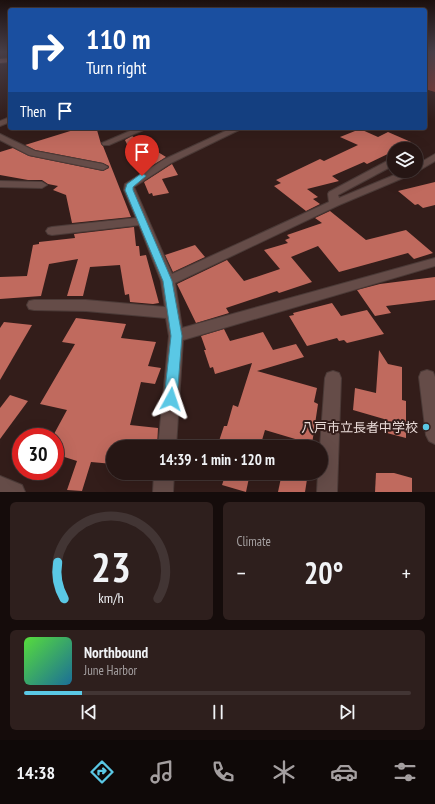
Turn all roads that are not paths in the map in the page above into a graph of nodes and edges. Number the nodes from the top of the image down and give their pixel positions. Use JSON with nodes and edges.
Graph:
{"nodes":[{"id":1,"x":139,"y":130,"type":"edge"},
{"id":2,"x":235,"y":130,"type":"edge"},
{"id":3,"x":0,"y":136,"type":"edge"},
{"id":4,"x":106,"y":143,"type":"dead end"},
{"id":5,"x":435,"y":156,"type":"edge"},
{"id":6,"x":423,"y":164,"type":"edge"},
{"id":7,"x":387,"y":165,"type":"edge"},
{"id":8,"x":103,"y":167,"type":"dead end"},
{"id":9,"x":395,"y":178,"type":"edge"},
{"id":10,"x":0,"y":184,"type":"edge"},
{"id":11,"x":42,"y":186,"type":"dead end"},
{"id":12,"x":335,"y":203,"type":"junction"},
{"id":13,"x":143,"y":221,"type":"junction"},
{"id":14,"x":52,"y":231,"type":"dead end"},
{"id":15,"x":435,"y":262,"type":"edge"},
{"id":16,"x":168,"y":281,"type":"junction"},
{"id":17,"x":34,"y":305,"type":"dead end"},
{"id":18,"x":173,"y":313,"type":"junction"},
{"id":19,"x":176,"y":336,"type":"junction"},
{"id":20,"x":428,"y":377,"type":"dead end"},
{"id":21,"x":333,"y":378,"type":"dead end"},
{"id":22,"x":435,"y":434,"type":"edge"},
{"id":23,"x":168,"y":440,"type":"edge"},
{"id":24,"x":164,"y":480,"type":"edge"},
{"id":25,"x":0,"y":486,"type":"edge"},
{"id":26,"x":14,"y":492,"type":"edge"},
{"id":27,"x":163,"y":492,"type":"edge"},
{"id":28,"x":327,"y":492,"type":"edge"}],
"edges":[{"from":1,"to":4,"type":"street"},
{"from":2,"to":13,"type":"street"},
{"from":3,"to":8,"type":"street"},
{"from":5,"to":6,"type":"street"},
{"from":7,"to":12,"type":"street"},
{"from":9,"to":12,"type":"street"},
{"from":10,"to":11,"type":"street"},
{"from":12,"to":16,"type":"street"},
{"from":13,"to":14,"type":"street"},
{"from":13,"to":16,"type":"street"},
{"from":15,"to":19,"type":"street"},
{"from":16,"to":18,"type":"street"},
{"from":17,"to":18,"type":"street"},
{"from":18,"to":19,"type":"street"},
{"from":19,"to":23,"type":"street"},
{"from":20,"to":22,"type":"street"},
{"from":21,"to":28,"type":"street"},
{"from":24,"to":27,"type":"street"},
{"from":25,"to":26,"type":"street"}]}
